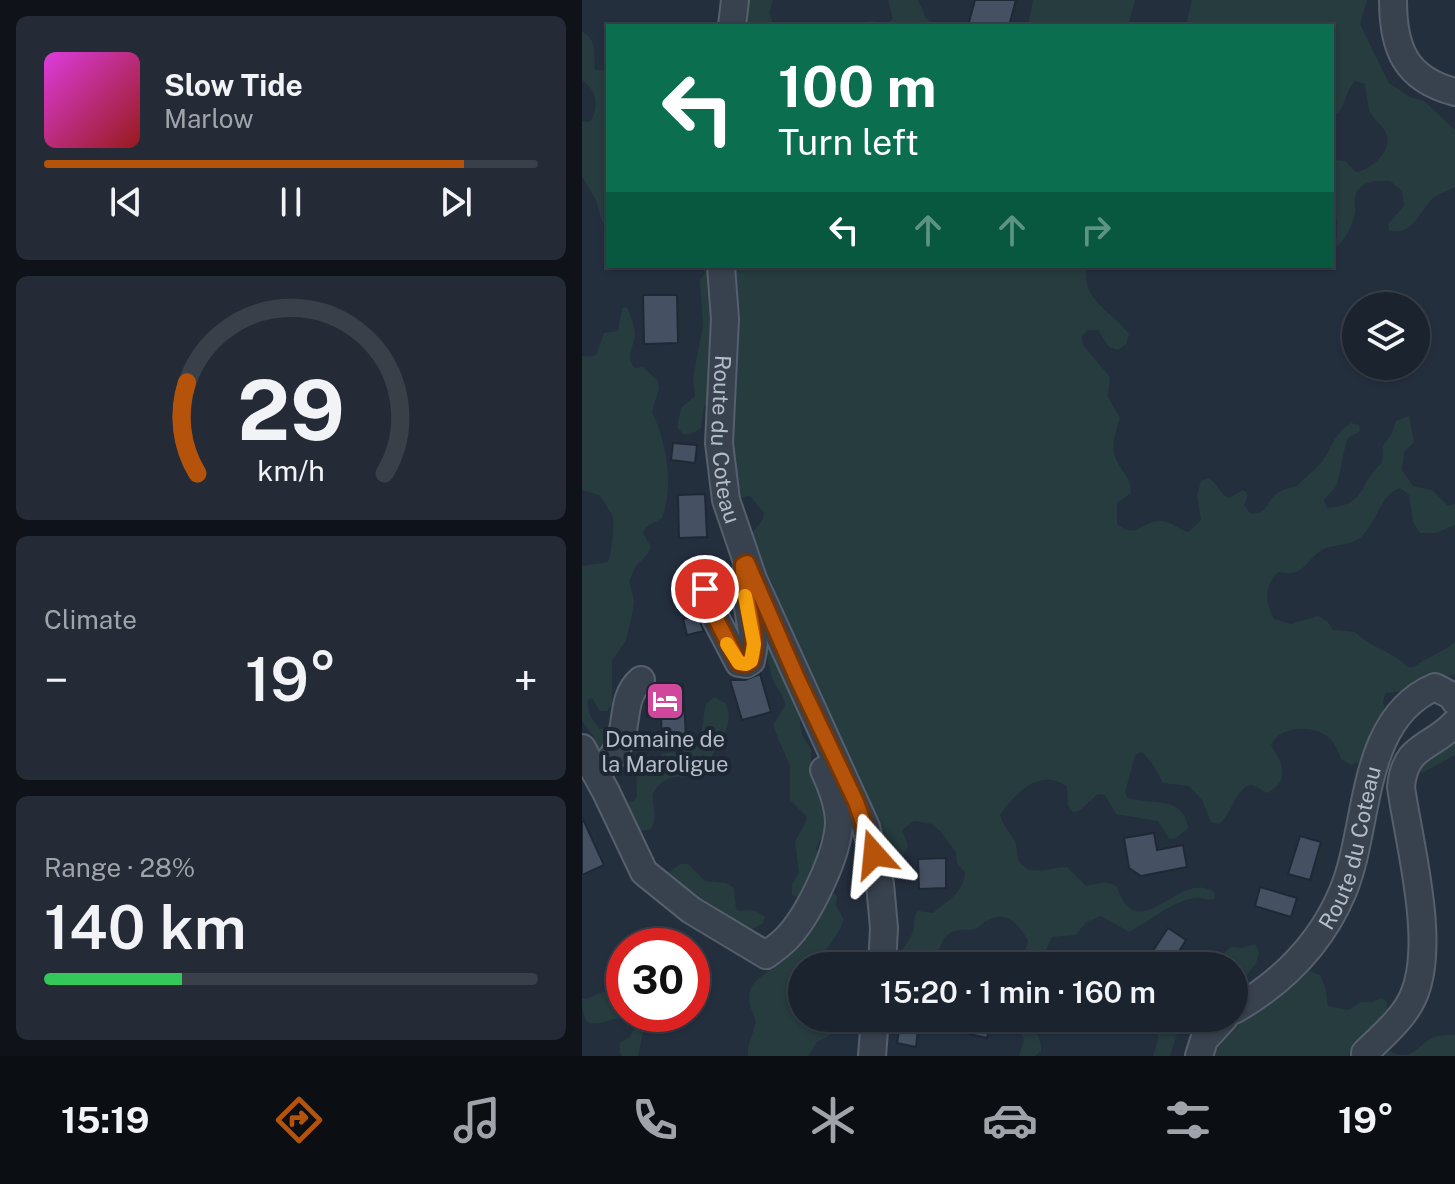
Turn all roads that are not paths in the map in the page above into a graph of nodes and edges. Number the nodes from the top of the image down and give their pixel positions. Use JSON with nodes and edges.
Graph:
{"nodes":[{"id":1,"x":735,"y":0,"type":"edge"},
{"id":2,"x":1393,"y":0,"type":"edge"},
{"id":3,"x":732,"y":24,"type":"edge"},
{"id":4,"x":1455,"y":92,"type":"edge"},
{"id":5,"x":721,"y":268,"type":"edge"},
{"id":6,"x":747,"y":563,"type":"junction"},
{"id":7,"x":705,"y":589,"type":"dead end"},
{"id":8,"x":641,"y":680,"type":"dead end"},
{"id":9,"x":1454,"y":697,"type":"edge"},
{"id":10,"x":1455,"y":723,"type":"edge"},
{"id":11,"x":824,"y":734,"type":"junction"},
{"id":12,"x":582,"y":748,"type":"edge"},
{"id":13,"x":595,"y":772,"type":"junction"},
{"id":14,"x":883,"y":952,"type":"edge"},
{"id":15,"x":1248,"y":1002,"type":"edge"},
{"id":16,"x":874,"y":1032,"type":"edge"},
{"id":17,"x":1211,"y":1032,"type":"edge"},
{"id":18,"x":1365,"y":1053,"type":"dead end"},
{"id":19,"x":872,"y":1056,"type":"edge"},
{"id":20,"x":1199,"y":1056,"type":"edge"}],
"edges":[{"from":1,"to":3,"type":"street"},
{"from":2,"to":4,"type":"street"},
{"from":5,"to":6,"type":"street","name":"Route du Coteau"},
{"from":6,"to":7,"type":"street"},
{"from":6,"to":11,"type":"street","name":"Route du Coteau"},
{"from":8,"to":13,"type":"street"},
{"from":9,"to":15,"type":"street","name":"Route du Coteau"},
{"from":10,"to":18,"type":"street","name":"Route du Coteau"},
{"from":11,"to":13,"type":"street"},
{"from":11,"to":14,"type":"street","name":"Route du Coteau"},
{"from":12,"to":13,"type":"street"},
{"from":16,"to":19,"type":"street"},
{"from":17,"to":20,"type":"street"}]}
